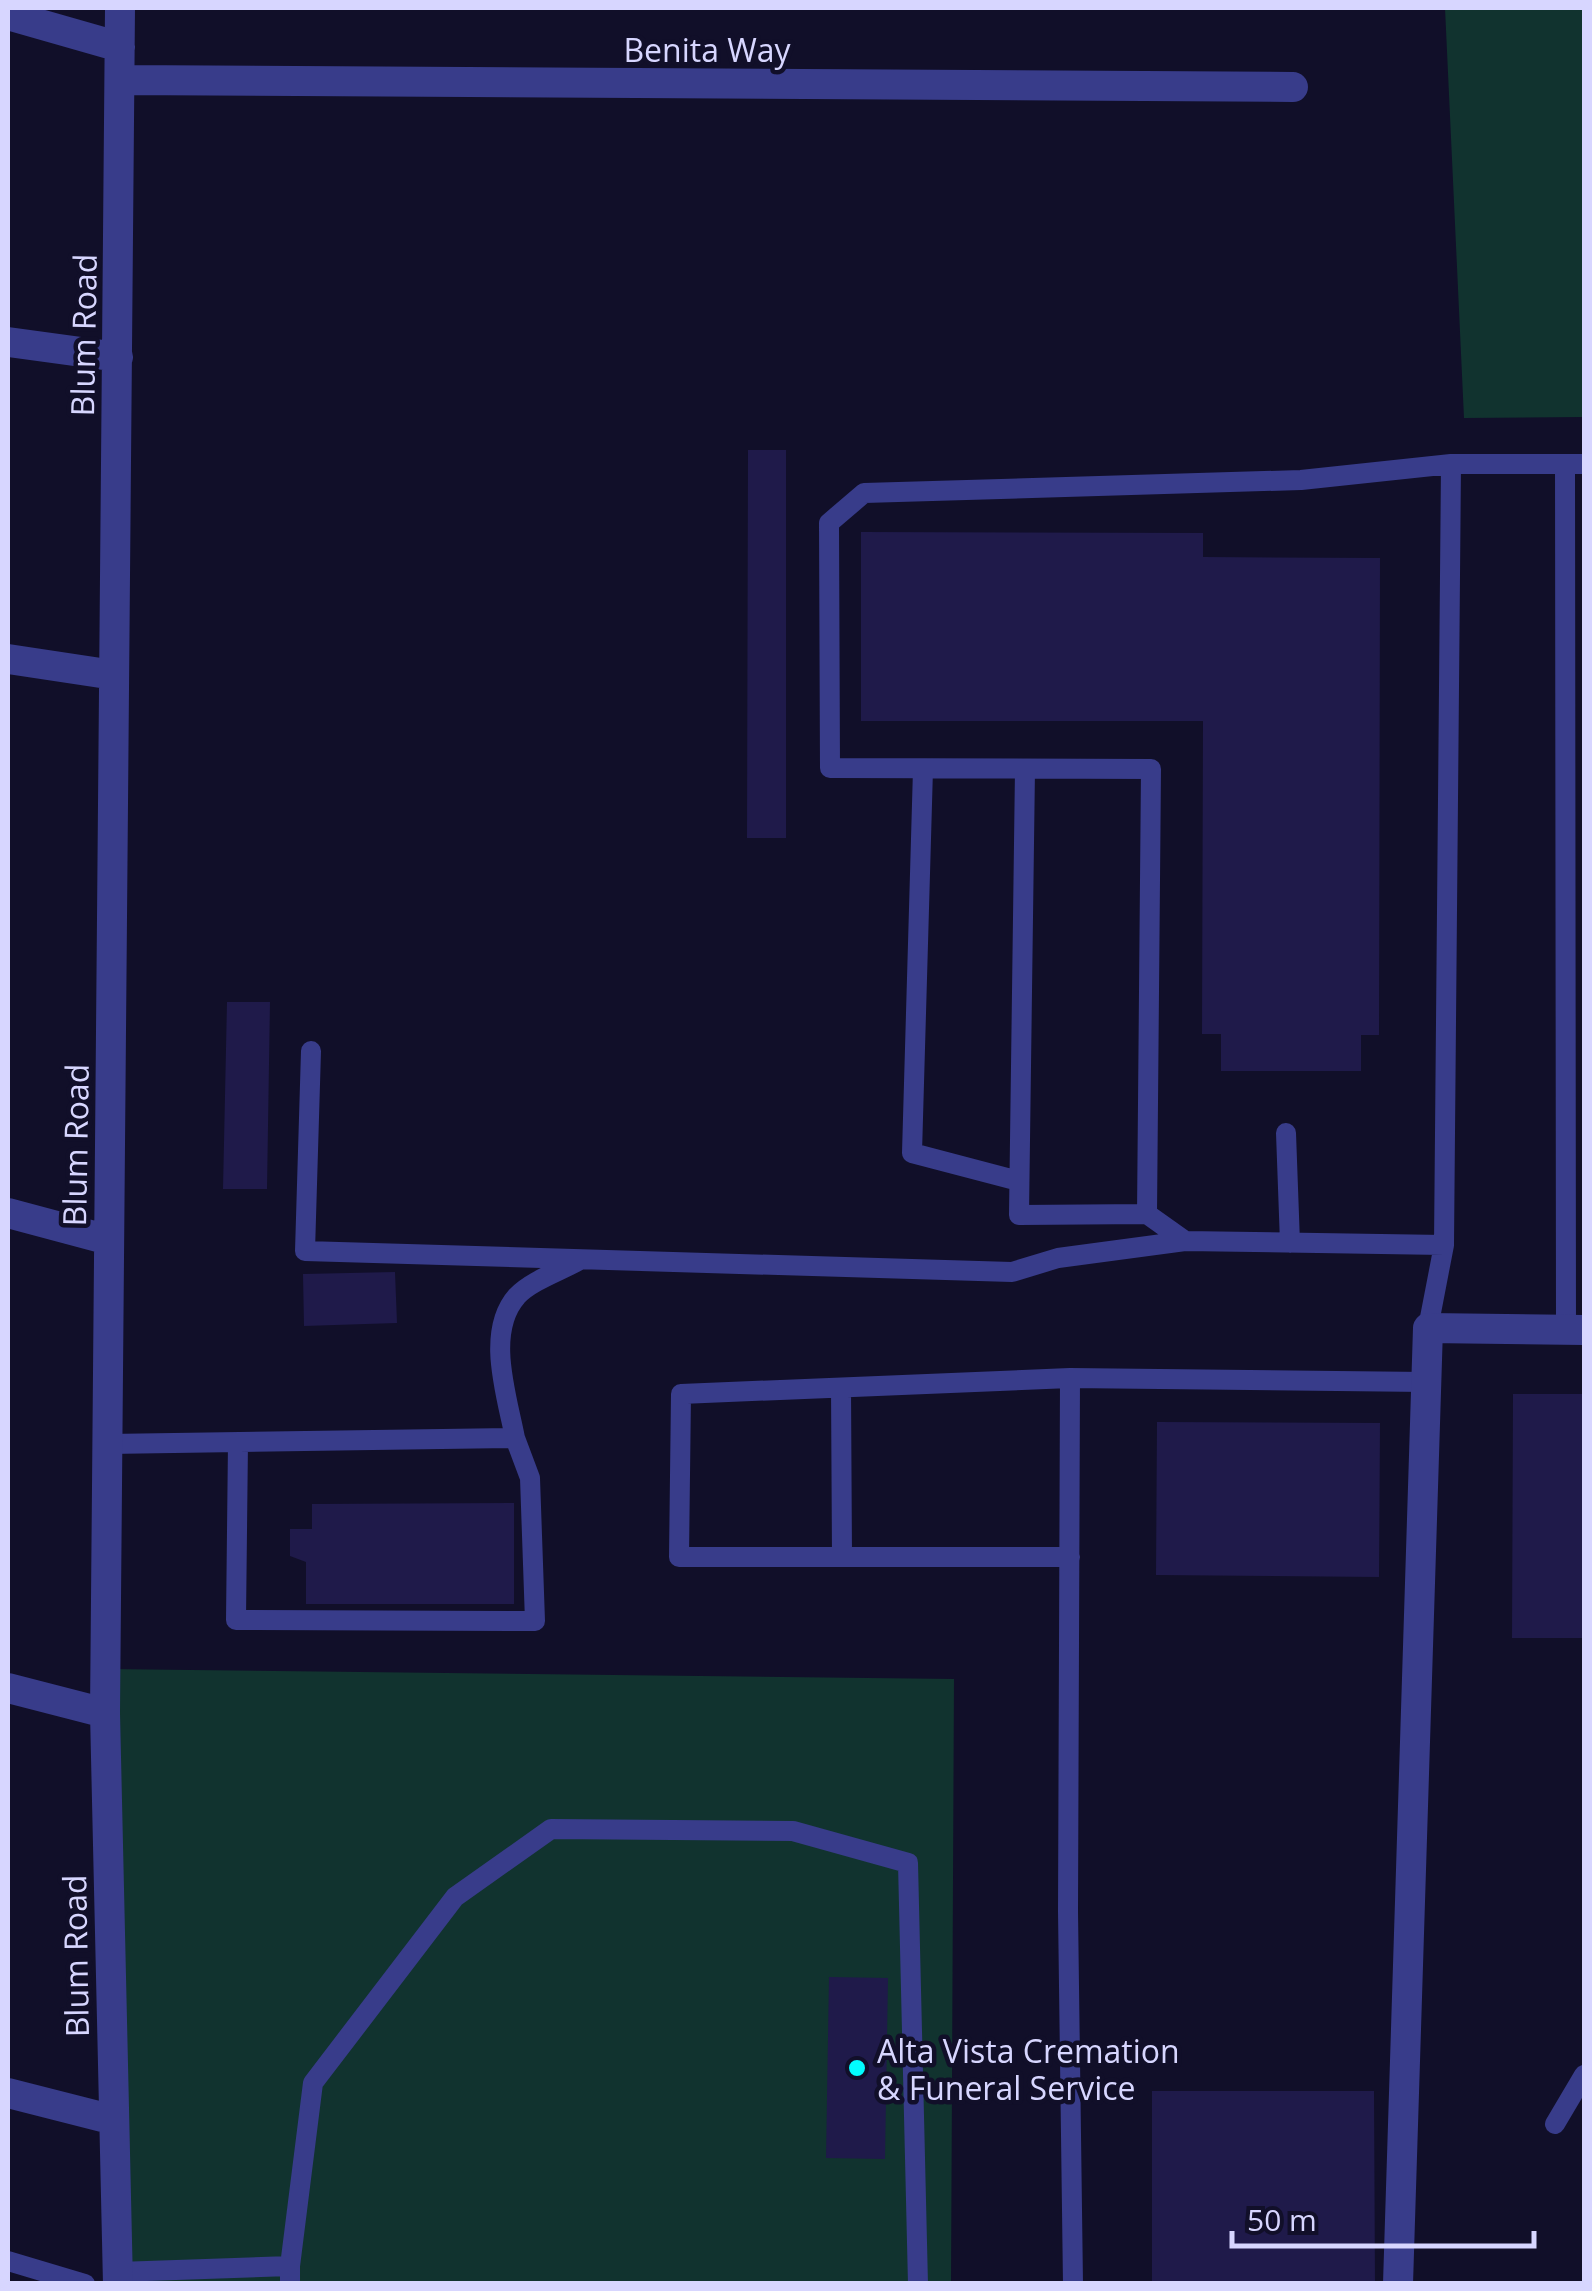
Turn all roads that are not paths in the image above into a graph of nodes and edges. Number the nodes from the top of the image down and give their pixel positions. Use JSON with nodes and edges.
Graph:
{"nodes":[{"id":1,"x":120,"y":8,"type":"edge"},
{"id":2,"x":8,"y":15,"type":"edge"},
{"id":3,"x":120,"y":48,"type":"junction"},
{"id":4,"x":121,"y":80,"type":"junction"},
{"id":5,"x":1293,"y":87,"type":"dead end"},
{"id":6,"x":8,"y":342,"type":"edge"},
{"id":7,"x":118,"y":357,"type":"junction"},
{"id":8,"x":1451,"y":464,"type":"junction"},
{"id":9,"x":1575,"y":464,"type":"edge"},
{"id":10,"x":8,"y":659,"type":"edge"},
{"id":11,"x":114,"y":675,"type":"junction"},
{"id":12,"x":922,"y":768,"type":"junction"},
{"id":13,"x":1025,"y":768,"type":"junction"},
{"id":14,"x":311,"y":1051,"type":"dead end"},
{"id":15,"x":1286,"y":1133,"type":"dead end"},
{"id":16,"x":1019,"y":1181,"type":"junction"},
{"id":17,"x":8,"y":1212,"type":"edge"},
{"id":18,"x":1148,"y":1214,"type":"junction"},
{"id":19,"x":109,"y":1240,"type":"junction"},
{"id":20,"x":1185,"y":1241,"type":"junction"},
{"id":21,"x":1290,"y":1243,"type":"junction"},
{"id":22,"x":1444,"y":1245,"type":"junction"},
{"id":23,"x":580,"y":1260,"type":"junction"},
{"id":24,"x":1428,"y":1328,"type":"junction"},
{"id":25,"x":1575,"y":1330,"type":"edge"},
{"id":26,"x":1070,"y":1378,"type":"junction"},
{"id":27,"x":1426,"y":1382,"type":"junction"},
{"id":28,"x":842,"y":1388,"type":"junction"},
{"id":29,"x":515,"y":1438,"type":"junction"},
{"id":30,"x":238,"y":1442,"type":"junction"},
{"id":31,"x":108,"y":1444,"type":"junction"},
{"id":32,"x":842,"y":1556,"type":"junction"},
{"id":33,"x":1070,"y":1557,"type":"junction"},
{"id":34,"x":8,"y":1688,"type":"edge"},
{"id":35,"x":105,"y":1714,"type":"junction"},
{"id":36,"x":1584,"y":2075,"type":"edge"},
{"id":37,"x":8,"y":2093,"type":"edge"},
{"id":38,"x":114,"y":2120,"type":"junction"},
{"id":39,"x":1555,"y":2124,"type":"dead end"},
{"id":40,"x":8,"y":2261,"type":"edge"},
{"id":41,"x":290,"y":2275,"type":"edge"},
{"id":42,"x":118,"y":2278,"type":"edge"},
{"id":43,"x":85,"y":2284,"type":"edge"},
{"id":44,"x":918,"y":2284,"type":"edge"},
{"id":45,"x":1073,"y":2284,"type":"edge"},
{"id":46,"x":1398,"y":2284,"type":"edge"}],
"edges":[{"from":1,"to":3,"type":"street","name":"Blum Road"},
{"from":2,"to":3,"type":"street"},
{"from":3,"to":4,"type":"street","name":"Blum Road"},
{"from":4,"to":5,"type":"street","name":"Benita Way"},
{"from":4,"to":7,"type":"street","name":"Blum Road"},
{"from":6,"to":7,"type":"street"},
{"from":7,"to":11,"type":"street","name":"Blum Road"},
{"from":8,"to":9,"type":"lane"},
{"from":8,"to":12,"type":"lane"},
{"from":8,"to":22,"type":"lane"},
{"from":9,"to":25,"type":"lane"},
{"from":10,"to":11,"type":"street"},
{"from":11,"to":19,"type":"street","name":"Blum Road"},
{"from":12,"to":13,"type":"lane"},
{"from":12,"to":16,"type":"lane"},
{"from":13,"to":16,"type":"lane"},
{"from":13,"to":18,"type":"lane"},
{"from":14,"to":23,"type":"lane"},
{"from":15,"to":21,"type":"lane"},
{"from":16,"to":18,"type":"lane"},
{"from":17,"to":19,"type":"street"},
{"from":18,"to":20,"type":"lane"},
{"from":19,"to":31,"type":"street","name":"Blum Road"},
{"from":20,"to":21,"type":"lane"},
{"from":20,"to":23,"type":"lane"},
{"from":21,"to":22,"type":"lane"},
{"from":22,"to":24,"type":"lane"},
{"from":23,"to":29,"type":"lane"},
{"from":24,"to":25,"type":"street"},
{"from":24,"to":27,"type":"street"},
{"from":26,"to":27,"type":"lane"},
{"from":26,"to":28,"type":"lane"},
{"from":26,"to":33,"type":"lane"},
{"from":27,"to":46,"type":"street"},
{"from":28,"to":32,"type":"lane"},
{"from":28,"to":32,"type":"lane"},
{"from":29,"to":30,"type":"lane"},
{"from":29,"to":30,"type":"lane"},
{"from":30,"to":31,"type":"lane"},
{"from":31,"to":35,"type":"street","name":"Blum Road"},
{"from":32,"to":33,"type":"lane"},
{"from":33,"to":45,"type":"lane"},
{"from":34,"to":35,"type":"street"},
{"from":35,"to":38,"type":"street","name":"Blum Road"},
{"from":36,"to":39,"type":"lane"},
{"from":37,"to":38,"type":"street"},
{"from":38,"to":42,"type":"street","name":"Blum Road"},
{"from":40,"to":43,"type":"lane"},
{"from":41,"to":42,"type":"lane"},
{"from":41,"to":44,"type":"lane"}]}
